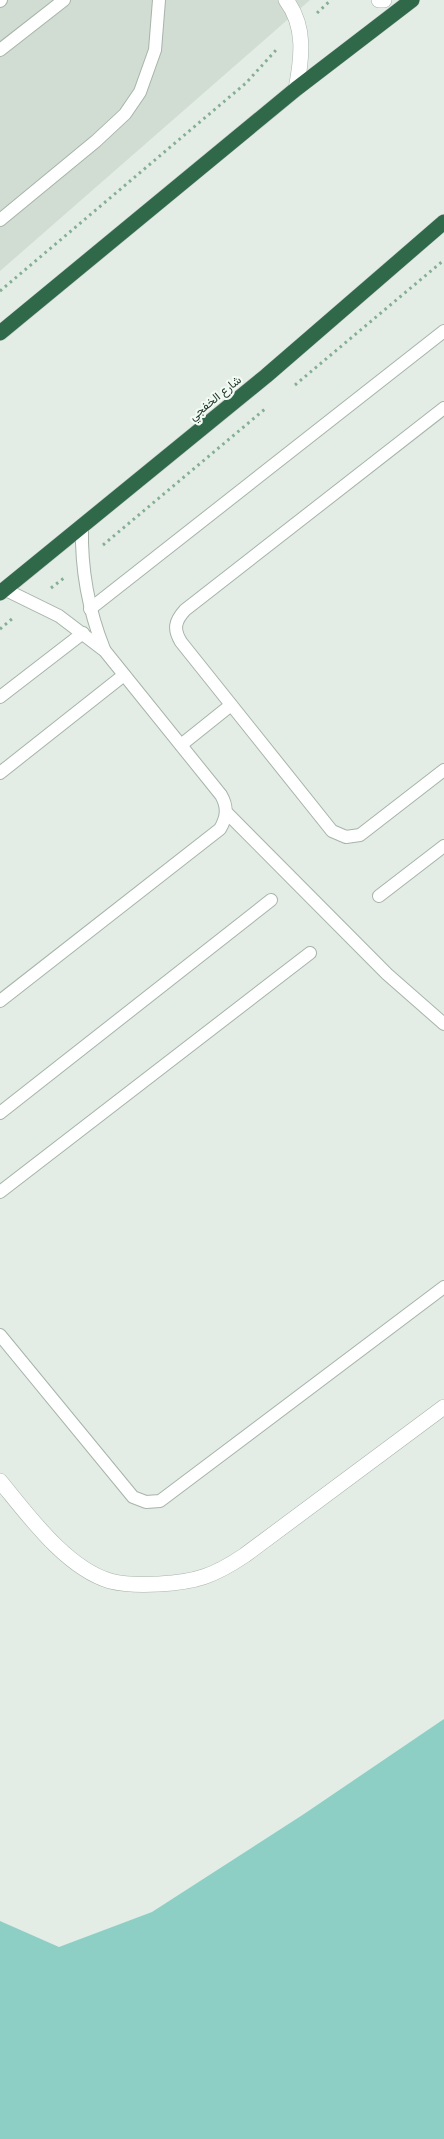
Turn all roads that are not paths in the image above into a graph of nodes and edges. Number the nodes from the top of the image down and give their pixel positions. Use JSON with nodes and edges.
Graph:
{"nodes":[{"id":1,"x":64,"y":0,"type":"edge"},
{"id":2,"x":160,"y":0,"type":"edge"},
{"id":3,"x":286,"y":0,"type":"edge"},
{"id":4,"x":379,"y":0,"type":"edge"},
{"id":5,"x":384,"y":0,"type":"edge"},
{"id":6,"x":412,"y":0,"type":"edge"},
{"id":7,"x":0,"y":50,"type":"edge"},
{"id":8,"x":296,"y":88,"type":"junction"},
{"id":9,"x":0,"y":220,"type":"edge"},
{"id":10,"x":444,"y":222,"type":"edge"},
{"id":11,"x":444,"y":332,"type":"edge"},
{"id":12,"x":0,"y":333,"type":"edge"},
{"id":13,"x":444,"y":408,"type":"edge"},
{"id":14,"x":82,"y":527,"type":"junction"},
{"id":15,"x":2,"y":591,"type":"edge"},
{"id":16,"x":90,"y":609,"type":"junction"},
{"id":17,"x":83,"y":633,"type":"junction"},
{"id":18,"x":105,"y":651,"type":"junction"},
{"id":19,"x":124,"y":675,"type":"junction"},
{"id":20,"x":0,"y":697,"type":"edge"},
{"id":21,"x":231,"y":705,"type":"junction"},
{"id":22,"x":181,"y":745,"type":"junction"},
{"id":23,"x":444,"y":770,"type":"edge"},
{"id":24,"x":0,"y":773,"type":"edge"},
{"id":25,"x":226,"y":812,"type":"junction"},
{"id":26,"x":444,"y":846,"type":"edge"},
{"id":27,"x":379,"y":896,"type":"dead end"},
{"id":28,"x":271,"y":900,"type":"dead end"},
{"id":29,"x":310,"y":952,"type":"dead end"},
{"id":30,"x":0,"y":1001,"type":"edge"},
{"id":31,"x":444,"y":1024,"type":"edge"},
{"id":32,"x":0,"y":1113,"type":"edge"},
{"id":33,"x":0,"y":1192,"type":"edge"},
{"id":34,"x":444,"y":1287,"type":"edge"},
{"id":35,"x":0,"y":1335,"type":"edge"},
{"id":36,"x":444,"y":1407,"type":"edge"},
{"id":37,"x":0,"y":1481,"type":"edge"}],
"edges":[{"from":1,"to":7,"type":"lane"},
{"from":2,"to":9,"type":"lane"},
{"from":3,"to":8,"type":"street"},
{"from":4,"to":5,"type":"street"},
{"from":6,"to":8,"type":"highway"},
{"from":8,"to":12,"type":"highway"},
{"from":10,"to":14,"type":"highway","name":"شارع الخفجي"},
{"from":11,"to":16,"type":"lane"},
{"from":13,"to":21,"type":"lane"},
{"from":14,"to":15,"type":"highway","name":"شارع الخفجي"},
{"from":14,"to":16,"type":"lane"},
{"from":15,"to":17,"type":"lane"},
{"from":16,"to":18,"type":"lane"},
{"from":17,"to":18,"type":"lane"},
{"from":17,"to":20,"type":"lane"},
{"from":18,"to":19,"type":"lane"},
{"from":19,"to":22,"type":"lane"},
{"from":19,"to":24,"type":"lane"},
{"from":21,"to":22,"type":"lane"},
{"from":21,"to":23,"type":"lane"},
{"from":22,"to":25,"type":"lane"},
{"from":25,"to":30,"type":"lane"},
{"from":25,"to":31,"type":"lane"},
{"from":26,"to":27,"type":"lane"},
{"from":28,"to":32,"type":"lane"},
{"from":29,"to":33,"type":"lane"},
{"from":34,"to":35,"type":"lane"},
{"from":36,"to":37,"type":"street"}]}
